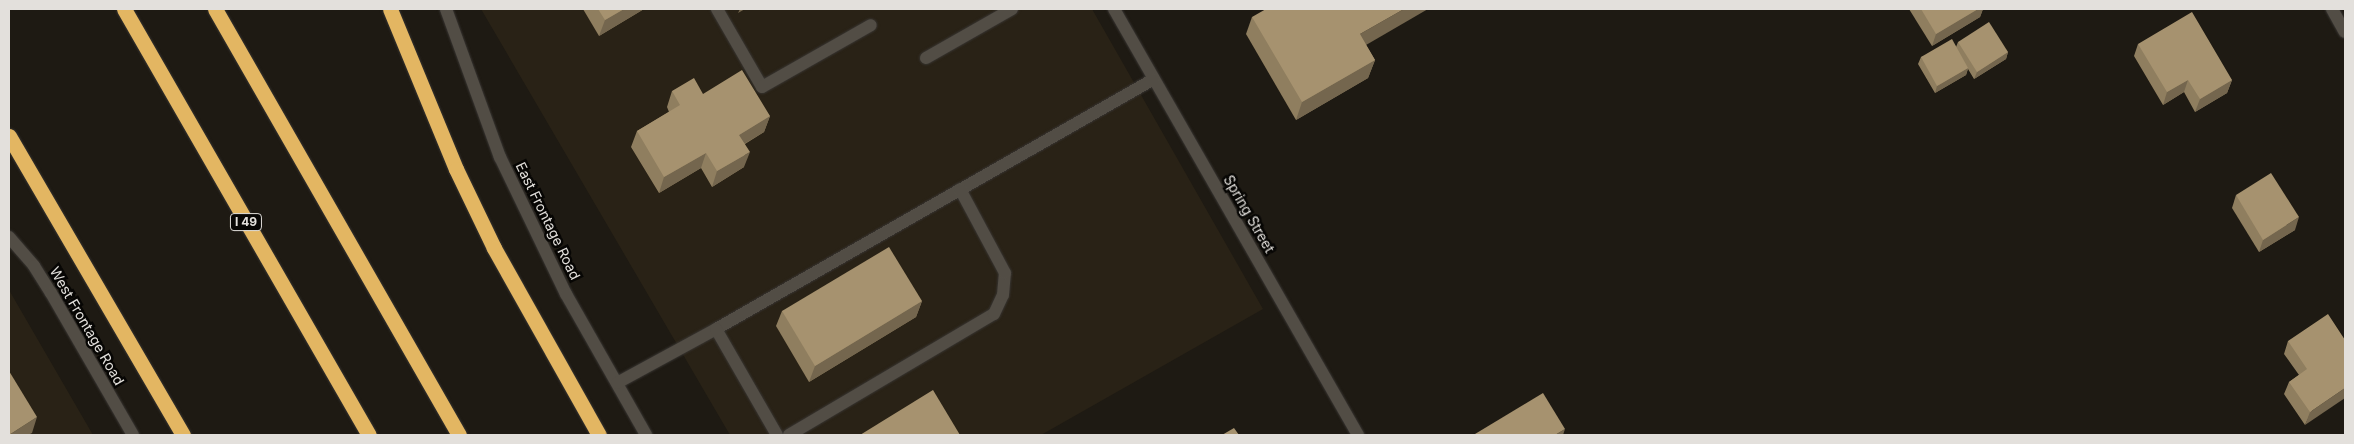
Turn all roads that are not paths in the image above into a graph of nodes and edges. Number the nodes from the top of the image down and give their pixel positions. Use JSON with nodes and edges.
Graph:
{"nodes":[{"id":1,"x":124,"y":9,"type":"edge"},
{"id":2,"x":215,"y":9,"type":"edge"},
{"id":3,"x":390,"y":9,"type":"edge"},
{"id":4,"x":446,"y":9,"type":"edge"},
{"id":5,"x":717,"y":9,"type":"edge"},
{"id":6,"x":1012,"y":9,"type":"edge"},
{"id":7,"x":1114,"y":9,"type":"edge"},
{"id":8,"x":2332,"y":9,"type":"edge"},
{"id":9,"x":871,"y":25,"type":"dead end"},
{"id":10,"x":2345,"y":32,"type":"edge"},
{"id":11,"x":926,"y":58,"type":"dead end"},
{"id":12,"x":1154,"y":79,"type":"junction"},
{"id":13,"x":9,"y":136,"type":"edge"},
{"id":14,"x":960,"y":189,"type":"junction"},
{"id":15,"x":9,"y":237,"type":"edge"},
{"id":16,"x":716,"y":328,"type":"junction"},
{"id":17,"x":617,"y":383,"type":"junction"},
{"id":18,"x":133,"y":435,"type":"edge"},
{"id":19,"x":183,"y":435,"type":"edge"},
{"id":20,"x":369,"y":435,"type":"edge"},
{"id":21,"x":459,"y":435,"type":"edge"},
{"id":22,"x":599,"y":435,"type":"edge"},
{"id":23,"x":646,"y":435,"type":"edge"},
{"id":24,"x":777,"y":435,"type":"edge"},
{"id":25,"x":789,"y":435,"type":"edge"},
{"id":26,"x":1358,"y":435,"type":"edge"}],
"edges":[{"from":1,"to":20,"type":"highway","number":"I 49"},
{"from":2,"to":21,"type":"highway"},
{"from":3,"to":22,"type":"highway"},
{"from":4,"to":17,"type":"street","name":"East Frontage Road"},
{"from":5,"to":9,"type":"street"},
{"from":6,"to":11,"type":"street"},
{"from":7,"to":12,"type":"street","name":"Spring Street"},
{"from":8,"to":10,"type":"street"},
{"from":12,"to":14,"type":"street"},
{"from":12,"to":26,"type":"street","name":"Spring Street"},
{"from":13,"to":19,"type":"highway"},
{"from":14,"to":16,"type":"street"},
{"from":14,"to":25,"type":"street"},
{"from":15,"to":18,"type":"street","name":"West Frontage Road"},
{"from":16,"to":17,"type":"street"},
{"from":16,"to":24,"type":"street"},
{"from":17,"to":23,"type":"street","name":"East Frontage Road"}]}
